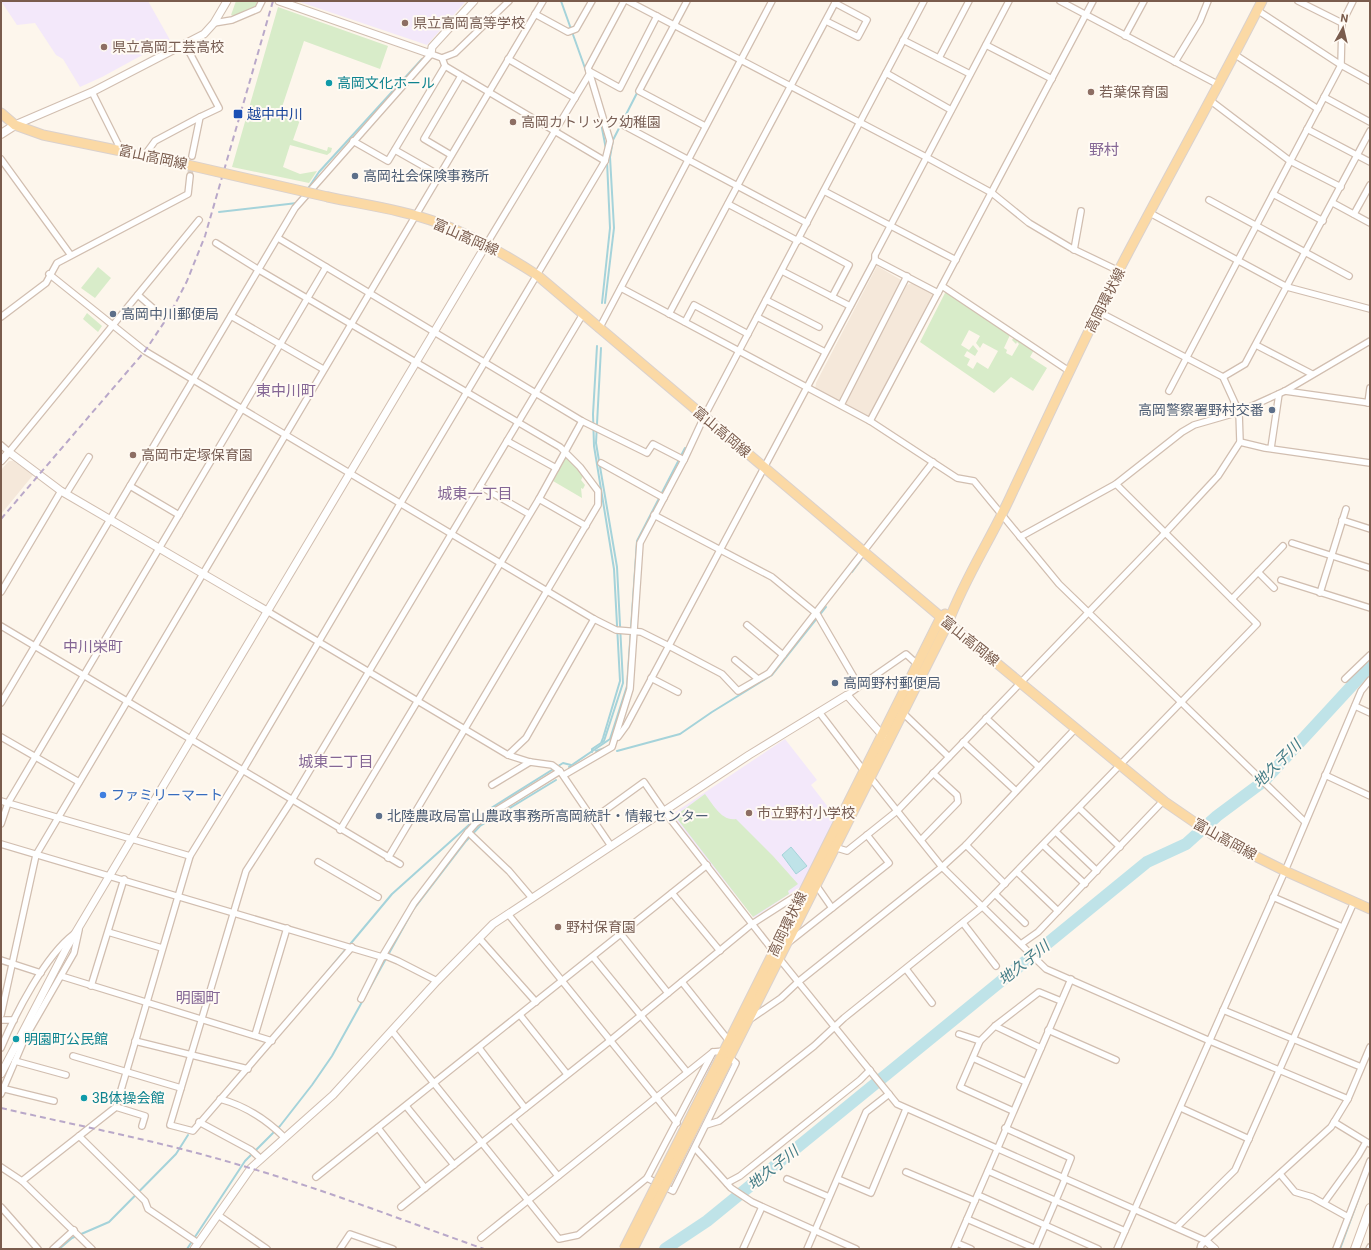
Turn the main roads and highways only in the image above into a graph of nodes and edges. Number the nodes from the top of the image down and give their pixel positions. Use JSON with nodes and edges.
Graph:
{"nodes":[{"id":1,"x":1262,"y":1,"type":"edge"},
{"id":2,"x":1,"y":113,"type":"edge"},
{"id":3,"x":15,"y":125,"type":"junction"},
{"id":4,"x":1,"y":134,"type":"edge"},
{"id":5,"x":945,"y":620,"type":"junction"},
{"id":6,"x":886,"y":738,"type":"junction"},
{"id":7,"x":867,"y":774,"type":"junction"},
{"id":8,"x":1370,"y":909,"type":"edge"},
{"id":9,"x":776,"y":955,"type":"junction"},
{"id":10,"x":723,"y":1056,"type":"junction"},
{"id":11,"x":1370,"y":1208,"type":"edge"},
{"id":12,"x":624,"y":1249,"type":"edge"},
{"id":13,"x":633,"y":1249,"type":"edge"},
{"id":14,"x":1355,"y":1249,"type":"edge"}],
"edges":[{"from":1,"to":5,"type":"main road","name":"高岡環状線"},
{"from":2,"to":3,"type":"main road","name":"富山高岡線"},
{"from":3,"to":4,"type":"main road"},
{"from":3,"to":5,"type":"main road","name":"富山高岡線","bridge":true},
{"from":5,"to":6,"type":"main road","name":"高岡環状線"},
{"from":5,"to":6,"type":"main road","name":"高岡環状線"},
{"from":5,"to":8,"type":"main road","name":"富山高岡線"},
{"from":6,"to":7,"type":"main road","name":"高岡環状線"},
{"from":7,"to":9,"type":"main road","name":"高岡環状線"},
{"from":7,"to":9,"type":"main road","name":"高岡環状線"},
{"from":9,"to":10,"type":"main road","name":"高岡環状線"},
{"from":9,"to":10,"type":"main road","name":"高岡環状線"},
{"from":10,"to":12,"type":"main road","name":"高岡環状線","bridge":true},
{"from":10,"to":13,"type":"main road","name":"高岡環状線","bridge":true},
{"from":11,"to":14,"type":"main road"}]}
